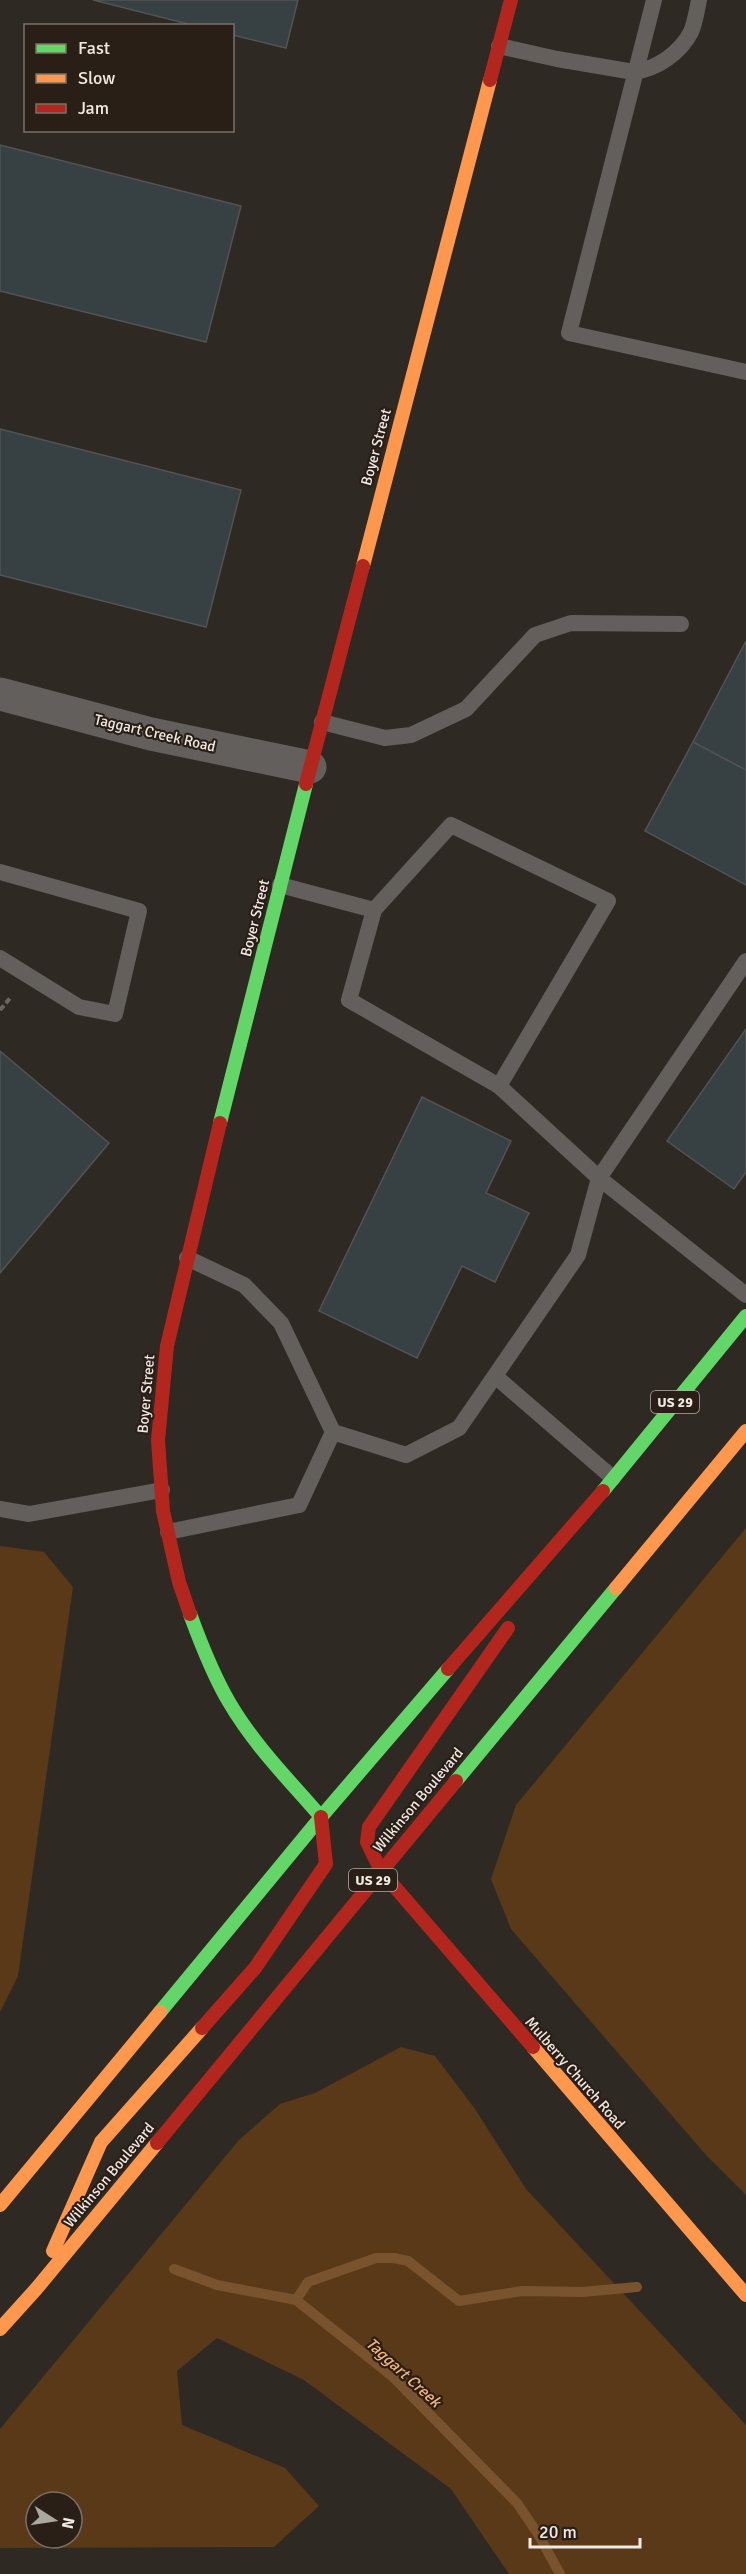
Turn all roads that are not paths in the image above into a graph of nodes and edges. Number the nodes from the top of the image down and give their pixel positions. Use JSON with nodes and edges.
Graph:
{"nodes":[{"id":1,"x":511,"y":0,"type":"edge"},
{"id":2,"x":654,"y":0,"type":"edge"},
{"id":3,"x":699,"y":0,"type":"edge"},
{"id":4,"x":499,"y":46,"type":"junction"},
{"id":5,"x":634,"y":72,"type":"junction"},
{"id":6,"x":746,"y":372,"type":"edge"},
{"id":7,"x":681,"y":624,"type":"dead end"},
{"id":8,"x":0,"y":694,"type":"edge"},
{"id":9,"x":322,"y":722,"type":"junction"},
{"id":10,"x":310,"y":768,"type":"junction"},
{"id":11,"x":0,"y":872,"type":"edge"},
{"id":12,"x":280,"y":885,"type":"junction"},
{"id":13,"x":374,"y":910,"type":"junction"},
{"id":14,"x":0,"y":958,"type":"edge"},
{"id":15,"x":746,"y":961,"type":"edge"},
{"id":16,"x":499,"y":1086,"type":"junction"},
{"id":17,"x":599,"y":1178,"type":"junction"},
{"id":18,"x":187,"y":1258,"type":"junction"},
{"id":19,"x":746,"y":1295,"type":"edge"},
{"id":20,"x":746,"y":1316,"type":"edge"},
{"id":21,"x":495,"y":1376,"type":"junction"},
{"id":22,"x":746,"y":1431,"type":"edge"},
{"id":23,"x":333,"y":1432,"type":"junction"},
{"id":24,"x":609,"y":1483,"type":"junction"},
{"id":25,"x":162,"y":1490,"type":"junction"},
{"id":26,"x":0,"y":1509,"type":"edge"},
{"id":27,"x":168,"y":1532,"type":"junction"},
{"id":28,"x":532,"y":1594,"type":"dead end"},
{"id":29,"x":519,"y":1613,"type":"dead end"},
{"id":30,"x":321,"y":1817,"type":"junction"},
{"id":31,"x":381,"y":1871,"type":"junction"},
{"id":32,"x":0,"y":2205,"type":"edge"},
{"id":33,"x":37,"y":2288,"type":"junction"},
{"id":34,"x":746,"y":2295,"type":"edge"},
{"id":35,"x":0,"y":2329,"type":"edge"}],
"edges":[{"from":1,"to":4,"type":"main road","name":"Boyer Street"},
{"from":2,"to":5,"type":"lane"},
{"from":3,"to":5,"type":"lane"},
{"from":4,"to":5,"type":"lane"},
{"from":4,"to":9,"type":"main road","name":"Boyer Street"},
{"from":5,"to":6,"type":"lane"},
{"from":7,"to":9,"type":"lane"},
{"from":8,"to":10,"type":"street","name":"Taggart Creek Road"},
{"from":9,"to":10,"type":"main road","name":"Boyer Street"},
{"from":10,"to":12,"type":"main road","name":"Boyer Street"},
{"from":11,"to":14,"type":"lane"},
{"from":12,"to":13,"type":"lane"},
{"from":12,"to":18,"type":"main road","name":"Boyer Street"},
{"from":13,"to":16,"type":"lane"},
{"from":13,"to":16,"type":"lane"},
{"from":15,"to":17,"type":"lane"},
{"from":16,"to":17,"type":"lane"},
{"from":17,"to":19,"type":"lane"},
{"from":17,"to":21,"type":"lane"},
{"from":18,"to":23,"type":"lane"},
{"from":18,"to":25,"type":"main road","name":"Boyer Street"},
{"from":20,"to":24,"type":"main road","number":"US 29"},
{"from":21,"to":23,"type":"lane"},
{"from":21,"to":24,"type":"lane"},
{"from":22,"to":31,"type":"main road","name":"Wilkinson Boulevard","number":"US 29"},
{"from":23,"to":27,"type":"lane"},
{"from":24,"to":28,"type":"main road"},
{"from":24,"to":30,"type":"main road","number":"US 29"},
{"from":25,"to":26,"type":"lane"},
{"from":25,"to":27,"type":"main road","name":"Boyer Street"},
{"from":27,"to":30,"type":"main road","name":"Boyer Street"},
{"from":29,"to":31,"type":"main road","name":"Mulberry Church Road"},
{"from":30,"to":32,"type":"main road","number":"US 29"},
{"from":30,"to":33,"type":"main road"},
{"from":31,"to":33,"type":"main road","name":"Wilkinson Boulevard","number":"US 29"},
{"from":31,"to":34,"type":"main road","name":"Mulberry Church Road"},
{"from":33,"to":35,"type":"main road","name":"Wilkinson Boulevard","number":"US 29"}]}
